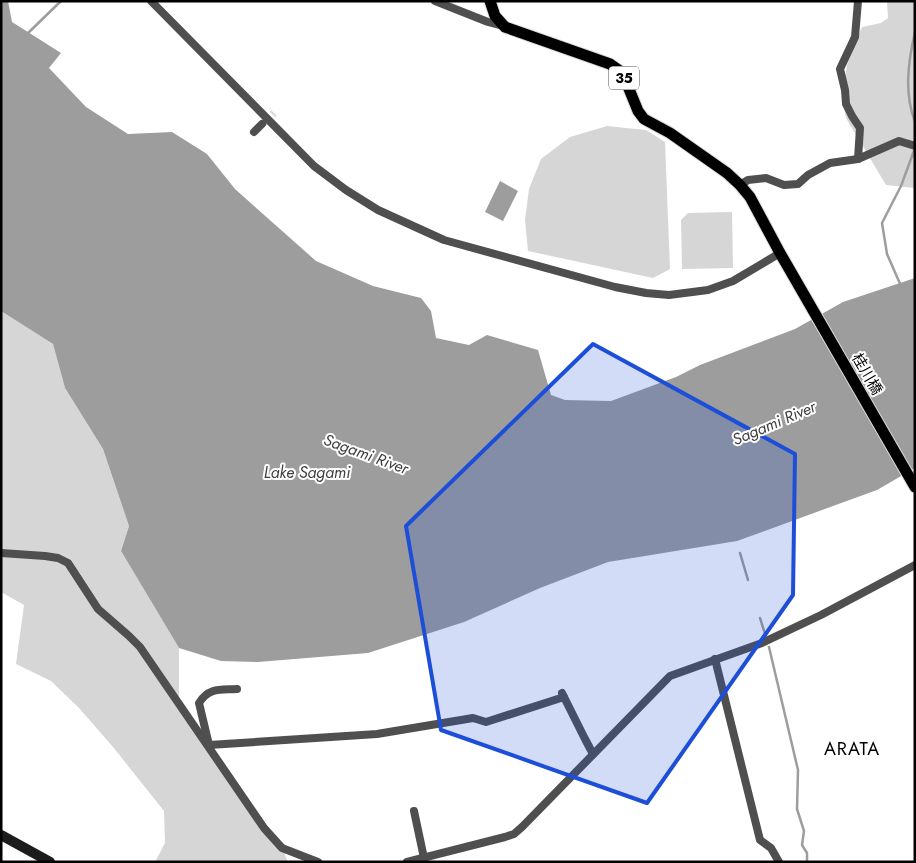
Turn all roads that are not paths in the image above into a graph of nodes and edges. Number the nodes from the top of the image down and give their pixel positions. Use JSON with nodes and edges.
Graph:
{"nodes":[{"id":1,"x":151,"y":1,"type":"edge"},
{"id":2,"x":436,"y":1,"type":"edge"},
{"id":3,"x":490,"y":1,"type":"edge"},
{"id":4,"x":858,"y":1,"type":"edge"},
{"id":5,"x":505,"y":27,"type":"junction"},
{"id":6,"x":262,"y":124,"type":"tunnel mouth"},
{"id":7,"x":254,"y":132,"type":"dead end"},
{"id":8,"x":915,"y":146,"type":"edge"},
{"id":9,"x":858,"y":160,"type":"junction"},
{"id":10,"x":740,"y":184,"type":"junction"},
{"id":11,"x":780,"y":253,"type":"junction"},
{"id":12,"x":915,"y":488,"type":"edge"},
{"id":13,"x":1,"y":553,"type":"edge"},
{"id":14,"x":915,"y":565,"type":"edge"},
{"id":15,"x":715,"y":659,"type":"junction"},
{"id":16,"x":237,"y":689,"type":"dead end"},
{"id":17,"x":208,"y":746,"type":"junction"},
{"id":18,"x":593,"y":754,"type":"junction"},
{"id":19,"x":414,"y":811,"type":"dead end"},
{"id":20,"x":1,"y":835,"type":"edge"},
{"id":21,"x":37,"y":858,"type":"edge"},
{"id":22,"x":424,"y":858,"type":"junction"},
{"id":23,"x":50,"y":862,"type":"edge"},
{"id":24,"x":318,"y":862,"type":"edge"},
{"id":25,"x":407,"y":862,"type":"edge"},
{"id":26,"x":778,"y":862,"type":"edge"}],
"edges":[{"from":1,"to":11,"type":"street"},
{"from":2,"to":5,"type":"street"},
{"from":3,"to":5,"type":"main road"},
{"from":4,"to":9,"type":"street"},
{"from":5,"to":10,"type":"main road","number":"35"},
{"from":6,"to":7,"type":"street"},
{"from":8,"to":9,"type":"street"},
{"from":9,"to":10,"type":"street"},
{"from":10,"to":11,"type":"main road","number":"35"},
{"from":11,"to":12,"type":"main road","name":"桂川橋","number":"35"},
{"from":13,"to":17,"type":"street"},
{"from":14,"to":15,"type":"street"},
{"from":15,"to":18,"type":"street"},
{"from":15,"to":26,"type":"street"},
{"from":16,"to":17,"type":"street"},
{"from":17,"to":18,"type":"street"},
{"from":17,"to":24,"type":"street"},
{"from":18,"to":22,"type":"street"},
{"from":19,"to":22,"type":"street"},
{"from":20,"to":21,"type":"main road"},
{"from":21,"to":23,"type":"main road"},
{"from":22,"to":25,"type":"street"}]}
